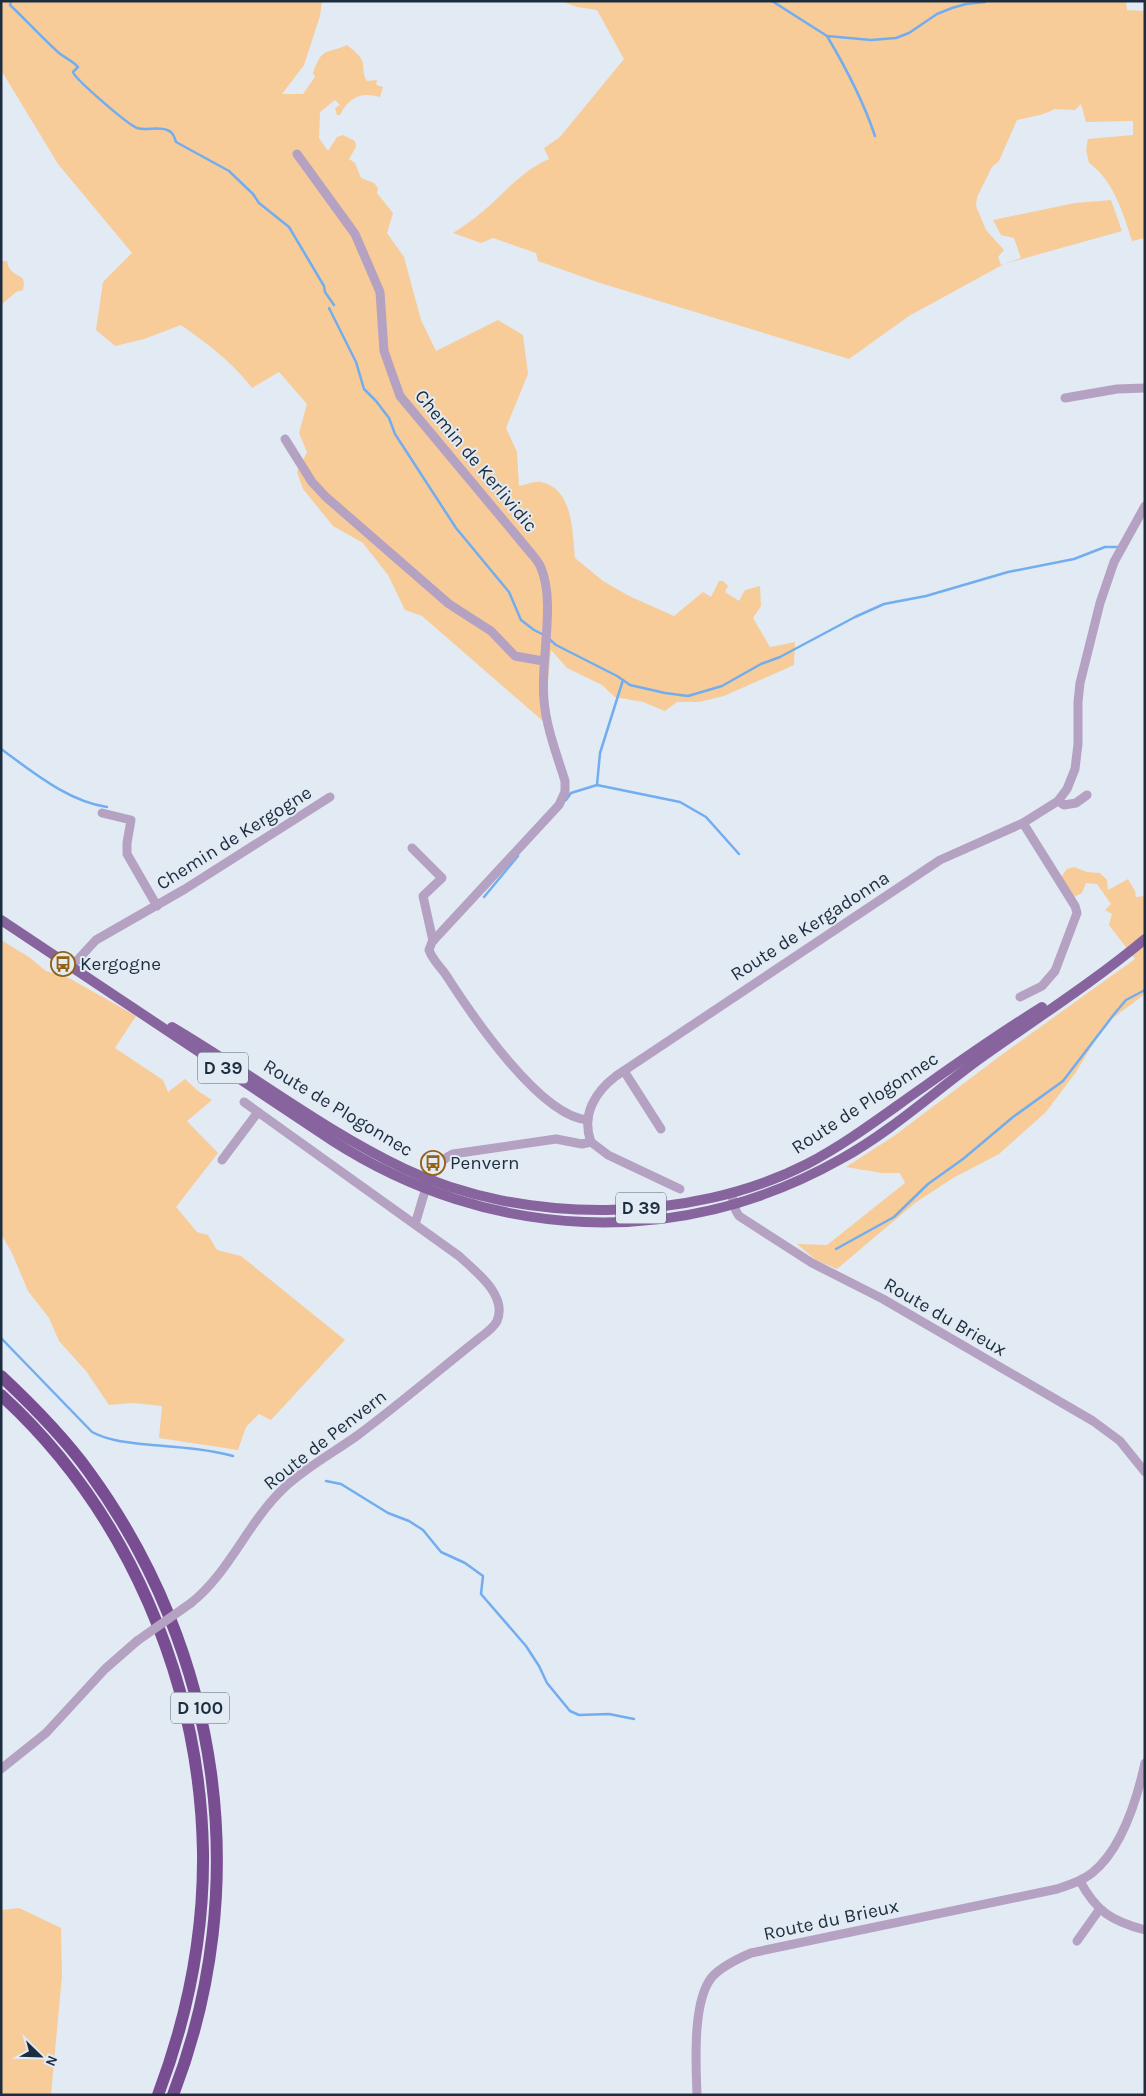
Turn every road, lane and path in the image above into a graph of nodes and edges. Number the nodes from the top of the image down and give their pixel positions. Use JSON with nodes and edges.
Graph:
{"nodes":[{"id":1,"x":297,"y":154,"type":"dead end"},
{"id":2,"x":1145,"y":388,"type":"edge"},
{"id":3,"x":1065,"y":398,"type":"dead end"},
{"id":4,"x":285,"y":439,"type":"dead end"},
{"id":5,"x":1145,"y":506,"type":"edge"},
{"id":6,"x":543,"y":661,"type":"junction"},
{"id":7,"x":1087,"y":795,"type":"dead end"},
{"id":8,"x":330,"y":797,"type":"dead end"},
{"id":9,"x":1058,"y":801,"type":"junction"},
{"id":10,"x":102,"y":813,"type":"dead end"},
{"id":11,"x":1023,"y":823,"type":"junction"},
{"id":12,"x":412,"y":848,"type":"dead end"},
{"id":13,"x":156,"y":906,"type":"junction"},
{"id":14,"x":1,"y":920,"type":"edge"},
{"id":15,"x":1145,"y":938,"type":"edge"},
{"id":16,"x":433,"y":941,"type":"junction"},
{"id":17,"x":72,"y":966,"type":"junction"},
{"id":18,"x":115,"y":994,"type":"junction"},
{"id":19,"x":1020,"y":997,"type":"dead end"},
{"id":20,"x":624,"y":1072,"type":"junction"},
{"id":21,"x":244,"y":1102,"type":"dead end"},
{"id":22,"x":258,"y":1112,"type":"junction"},
{"id":23,"x":588,"y":1120,"type":"junction"},
{"id":24,"x":661,"y":1129,"type":"dead end"},
{"id":25,"x":591,"y":1142,"type":"junction"},
{"id":26,"x":222,"y":1160,"type":"dead end"},
{"id":27,"x":430,"y":1180,"type":"junction"},
{"id":28,"x":680,"y":1189,"type":"dead end"},
{"id":29,"x":427,"y":1191,"type":"junction"},
{"id":30,"x":731,"y":1193,"type":"junction"},
{"id":31,"x":734,"y":1204,"type":"junction"},
{"id":32,"x":415,"y":1224,"type":"junction"},
{"id":33,"x":1,"y":1376,"type":"edge"},
{"id":34,"x":1,"y":1395,"type":"edge"},
{"id":35,"x":1145,"y":1472,"type":"edge"},
{"id":36,"x":1145,"y":1763,"type":"edge"},
{"id":37,"x":1,"y":1769,"type":"edge"},
{"id":38,"x":1080,"y":1881,"type":"junction"},
{"id":39,"x":1099,"y":1910,"type":"junction"},
{"id":40,"x":1145,"y":1930,"type":"edge"},
{"id":41,"x":1077,"y":1941,"type":"dead end"},
{"id":42,"x":158,"y":2095,"type":"edge"},
{"id":43,"x":173,"y":2095,"type":"edge"},
{"id":44,"x":697,"y":2095,"type":"edge"}],
"edges":[{"from":1,"to":6,"type":"street","name":"Chemin de Kerlividic"},
{"from":2,"to":3,"type":"street"},
{"from":4,"to":6,"type":"street"},
{"from":5,"to":9,"type":"street","name":"Route de Kergadonna"},
{"from":6,"to":16,"type":"street","name":"Chemin de Kerlividic"},
{"from":7,"to":9,"type":"street","name":"Route de Kergadonna"},
{"from":8,"to":13,"type":"street","name":"Chemin de Kergogne"},
{"from":9,"to":11,"type":"street","name":"Route de Kergadonna"},
{"from":10,"to":13,"type":"street","name":"Chemin de Kergogne"},
{"from":11,"to":19,"type":"street"},
{"from":11,"to":20,"type":"street","name":"Route de Kergadonna"},
{"from":12,"to":16,"type":"street"},
{"from":13,"to":17,"type":"street","name":"Chemin de Kergogne"},
{"from":14,"to":17,"type":"main road","name":"Route de Plogonnec","number":"D 39"},
{"from":15,"to":30,"type":"main road","name":"Route de Plogonnec","number":"D 39"},
{"from":15,"to":31,"type":"main road","name":"Route de Plogonnec","number":"D 39"},
{"from":16,"to":23,"type":"street"},
{"from":17,"to":18,"type":"main road","name":"Route de Plogonnec","number":"D 39"},
{"from":18,"to":27,"type":"main road","name":"Route de Plogonnec","number":"D 39"},
{"from":18,"to":29,"type":"main road","name":"Route de Plogonnec","number":"D 39"},
{"from":20,"to":23,"type":"street","name":"Route de Kergadonna"},
{"from":20,"to":24,"type":"street"},
{"from":21,"to":22,"type":"street"},
{"from":22,"to":26,"type":"street"},
{"from":22,"to":32,"type":"street"},
{"from":23,"to":25,"type":"street","name":"Route de Kergadonna"},
{"from":25,"to":27,"type":"street"},
{"from":25,"to":28,"type":"street"},
{"from":27,"to":29,"type":"street"},
{"from":27,"to":30,"type":"main road","name":"Route de Plogonnec","number":"D 39"},
{"from":29,"to":31,"type":"main road","name":"Route de Plogonnec","number":"D 39"},
{"from":29,"to":32,"type":"street"},
{"from":30,"to":31,"type":"street","name":"Route du Brieux"},
{"from":31,"to":35,"type":"street","name":"Route du Brieux"},
{"from":32,"to":37,"type":"street","name":"Route de Penvern","bridge":true},
{"from":33,"to":43,"type":"highway","number":"D 100"},
{"from":34,"to":42,"type":"highway","number":"D 100"},
{"from":36,"to":38,"type":"street","name":"Route du Brieux"},
{"from":38,"to":39,"type":"street"},
{"from":38,"to":44,"type":"street","name":"Route du Brieux"},
{"from":39,"to":40,"type":"street"},
{"from":39,"to":41,"type":"street"}]}
